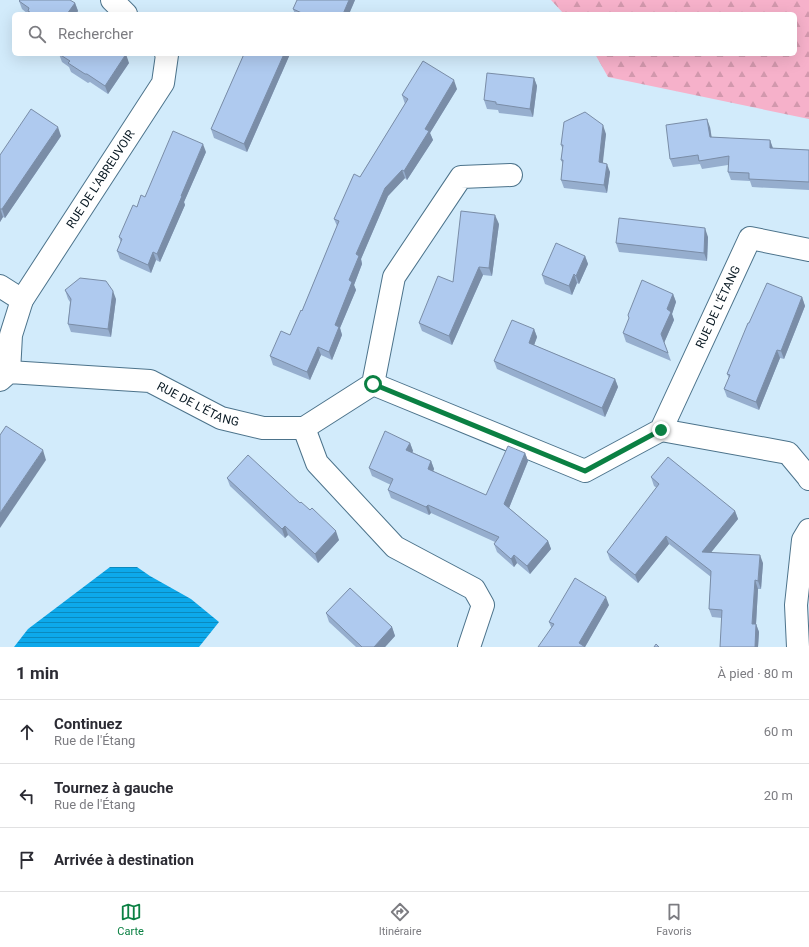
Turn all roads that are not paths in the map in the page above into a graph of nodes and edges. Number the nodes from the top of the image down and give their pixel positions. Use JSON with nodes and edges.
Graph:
{"nodes":[{"id":1,"x":112,"y":0,"type":"edge"},
{"id":2,"x":124,"y":12,"type":"edge"},
{"id":3,"x":167,"y":56,"type":"edge"},
{"id":4,"x":511,"y":175,"type":"dead end"},
{"id":5,"x":809,"y":250,"type":"edge"},
{"id":6,"x":0,"y":286,"type":"edge"},
{"id":7,"x":22,"y":300,"type":"junction"},
{"id":8,"x":5,"y":376,"type":"edge"},
{"id":9,"x":373,"y":384,"type":"junction"},
{"id":10,"x":304,"y":428,"type":"junction"},
{"id":11,"x":661,"y":430,"type":"junction"},
{"id":12,"x":809,"y":479,"type":"edge"},
{"id":13,"x":809,"y":530,"type":"edge"},
{"id":14,"x":469,"y":647,"type":"edge"},
{"id":15,"x":798,"y":647,"type":"edge"}],
"edges":[{"from":1,"to":2,"type":"street"},
{"from":3,"to":7,"type":"street","name":"RUE DE L'ABREUVOIR"},
{"from":4,"to":9,"type":"street"},
{"from":5,"to":11,"type":"street","name":"RUE DE L'ÉTANG"},
{"from":6,"to":7,"type":"street"},
{"from":7,"to":8,"type":"street","name":"RUE DE L'ABREUVOIR"},
{"from":8,"to":10,"type":"street","name":"RUE DE L'ÉTANG"},
{"from":9,"to":10,"type":"street"},
{"from":9,"to":11,"type":"street"},
{"from":10,"to":14,"type":"street"},
{"from":11,"to":12,"type":"street"},
{"from":13,"to":15,"type":"street"}]}
